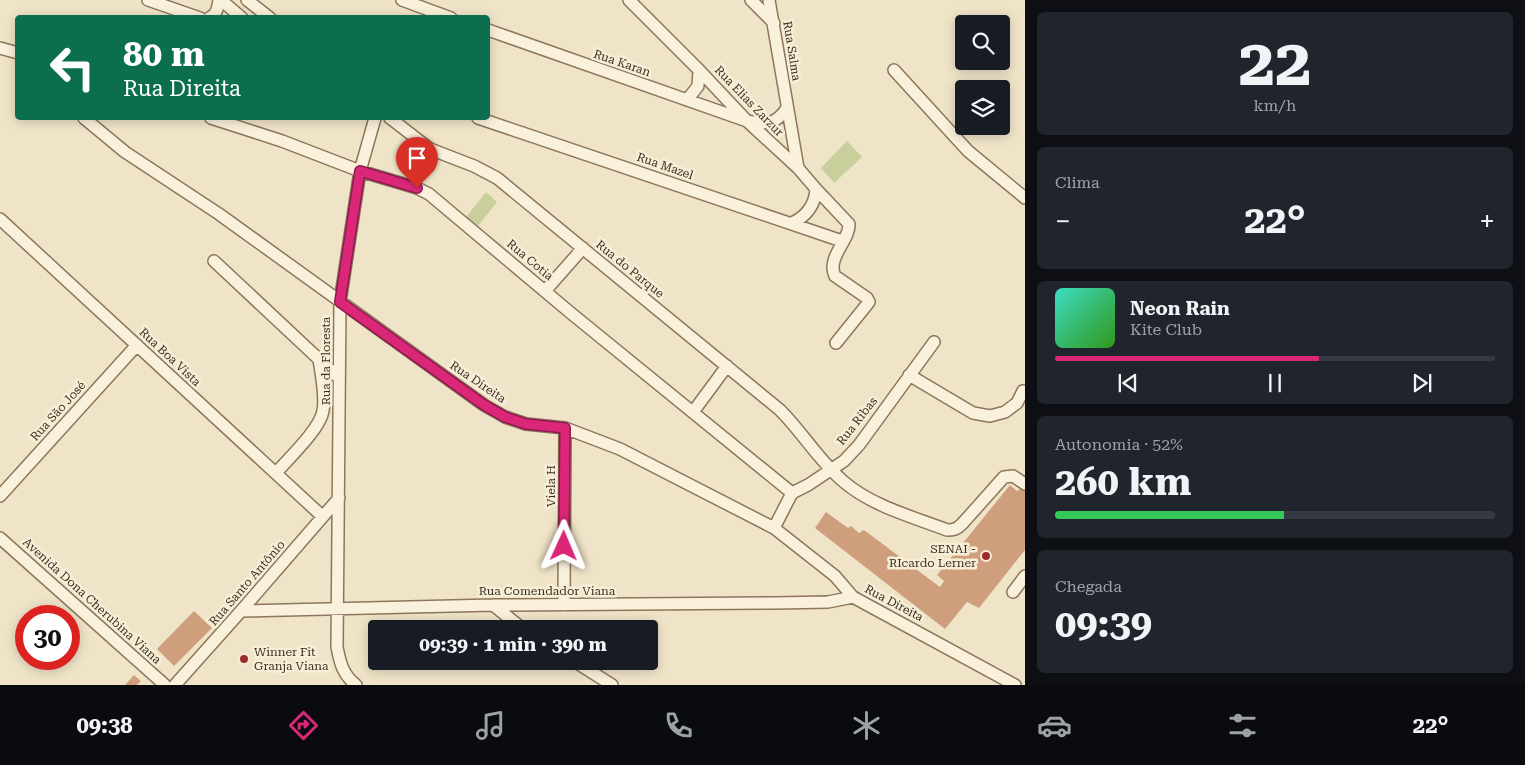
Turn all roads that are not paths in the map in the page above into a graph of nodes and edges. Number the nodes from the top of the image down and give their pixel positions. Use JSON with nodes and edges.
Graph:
{"nodes":[{"id":1,"x":148,"y":0,"type":"edge"},
{"id":2,"x":220,"y":0,"type":"edge"},
{"id":3,"x":247,"y":0,"type":"edge"},
{"id":4,"x":402,"y":0,"type":"edge"},
{"id":5,"x":629,"y":0,"type":"edge"},
{"id":6,"x":751,"y":0,"type":"edge"},
{"id":7,"x":770,"y":0,"type":"edge"},
{"id":8,"x":191,"y":15,"type":"edge"},
{"id":9,"x":214,"y":15,"type":"edge"},
{"id":10,"x":238,"y":15,"type":"edge"},
{"id":11,"x":266,"y":15,"type":"edge"},
{"id":12,"x":443,"y":15,"type":"edge"},
{"id":13,"x":774,"y":23,"type":"junction"},
{"id":14,"x":490,"y":31,"type":"edge"},
{"id":15,"x":0,"y":48,"type":"edge"},
{"id":16,"x":15,"y":52,"type":"edge"},
{"id":17,"x":699,"y":70,"type":"junction"},
{"id":18,"x":894,"y":70,"type":"dead end"},
{"id":19,"x":687,"y":100,"type":"junction"},
{"id":20,"x":787,"y":108,"type":"junction"},
{"id":21,"x":86,"y":120,"type":"edge"},
{"id":22,"x":217,"y":120,"type":"edge"},
{"id":23,"x":373,"y":120,"type":"edge"},
{"id":24,"x":393,"y":120,"type":"edge"},
{"id":25,"x":484,"y":120,"type":"edge"},
{"id":26,"x":746,"y":121,"type":"junction"},
{"id":27,"x":798,"y":168,"type":"junction"},
{"id":28,"x":360,"y":171,"type":"junction"},
{"id":29,"x":816,"y":189,"type":"junction"},
{"id":30,"x":1025,"y":198,"type":"edge"},
{"id":31,"x":0,"y":218,"type":"edge"},
{"id":32,"x":792,"y":223,"type":"junction"},
{"id":33,"x":842,"y":241,"type":"junction"},
{"id":34,"x":583,"y":248,"type":"junction"},
{"id":35,"x":214,"y":261,"type":"dead end"},
{"id":36,"x":545,"y":291,"type":"junction"},
{"id":37,"x":340,"y":302,"type":"junction"},
{"id":38,"x":934,"y":342,"type":"dead end"},
{"id":39,"x":836,"y":343,"type":"dead end"},
{"id":40,"x":137,"y":345,"type":"junction"},
{"id":41,"x":319,"y":360,"type":"junction"},
{"id":42,"x":727,"y":366,"type":"junction"},
{"id":43,"x":909,"y":375,"type":"junction"},
{"id":44,"x":339,"y":378,"type":"junction"},
{"id":45,"x":1023,"y":391,"type":"dead end"},
{"id":46,"x":693,"y":412,"type":"junction"},
{"id":47,"x":565,"y":428,"type":"junction"},
{"id":48,"x":831,"y":469,"type":"junction"},
{"id":49,"x":276,"y":473,"type":"junction"},
{"id":50,"x":1025,"y":484,"type":"edge"},
{"id":51,"x":792,"y":493,"type":"junction"},
{"id":52,"x":0,"y":496,"type":"edge"},
{"id":53,"x":339,"y":498,"type":"junction"},
{"id":54,"x":320,"y":518,"type":"junction"},
{"id":55,"x":774,"y":528,"type":"junction"},
{"id":56,"x":338,"y":533,"type":"junction"},
{"id":57,"x":0,"y":538,"type":"edge"},
{"id":58,"x":1025,"y":576,"type":"edge"},
{"id":59,"x":1013,"y":592,"type":"dead end"},
{"id":60,"x":853,"y":596,"type":"junction"},
{"id":61,"x":493,"y":605,"type":"junction"},
{"id":62,"x":564,"y":605,"type":"junction"},
{"id":63,"x":336,"y":608,"type":"junction"},
{"id":64,"x":241,"y":611,"type":"junction"},
{"id":65,"x":512,"y":620,"type":"edge"},
{"id":66,"x":588,"y":670,"type":"edge"},
{"id":67,"x":165,"y":685,"type":"edge"},
{"id":68,"x":175,"y":685,"type":"edge"},
{"id":69,"x":356,"y":685,"type":"edge"},
{"id":70,"x":612,"y":685,"type":"edge"},
{"id":71,"x":1015,"y":685,"type":"edge"}],
"edges":[{"from":1,"to":8,"type":"street"},
{"from":2,"to":9,"type":"street"},
{"from":2,"to":10,"type":"street"},
{"from":3,"to":11,"type":"street"},
{"from":4,"to":12,"type":"street"},
{"from":5,"to":17,"type":"street","name":"Rua Elias Zarzur"},
{"from":6,"to":13,"type":"street"},
{"from":7,"to":13,"type":"street","name":"Rua Salma"},
{"from":13,"to":20,"type":"street","name":"Rua Salma"},
{"from":14,"to":19,"type":"street","name":"Rua Karan"},
{"from":15,"to":16,"type":"street"},
{"from":17,"to":19,"type":"street"},
{"from":17,"to":26,"type":"street","name":"Rua Elias Zarzur"},
{"from":18,"to":30,"type":"street"},
{"from":19,"to":26,"type":"street","name":"Rua Karan"},
{"from":20,"to":26,"type":"street"},
{"from":20,"to":27,"type":"street","name":"Rua Salma"},
{"from":21,"to":37,"type":"street","name":"Rua Direita"},
{"from":22,"to":28,"type":"street","name":"Rua Cotia"},
{"from":23,"to":28,"type":"street","name":"Rua da Floresta"},
{"from":24,"to":34,"type":"street","name":"Rua do Parque"},
{"from":25,"to":32,"type":"street","name":"Rua Mazel"},
{"from":26,"to":27,"type":"street","name":"Rua Elias Zarzur"},
{"from":27,"to":29,"type":"street","name":"Rua Elias Zarzur"},
{"from":28,"to":36,"type":"street","name":"Rua Cotia"},
{"from":28,"to":37,"type":"street","name":"Rua da Floresta"},
{"from":29,"to":32,"type":"street"},
{"from":29,"to":33,"type":"street","name":"Rua Elias Zarzur"},
{"from":31,"to":40,"type":"street","name":"Rua Boa Vista"},
{"from":32,"to":33,"type":"street","name":"Rua Mazel"},
{"from":33,"to":39,"type":"street"},
{"from":34,"to":36,"type":"street"},
{"from":34,"to":42,"type":"street","name":"Rua do Parque"},
{"from":35,"to":41,"type":"street"},
{"from":36,"to":46,"type":"street","name":"Rua Cotia"},
{"from":37,"to":44,"type":"street","name":"Rua da Floresta"},
{"from":37,"to":47,"type":"street","name":"Rua Direita"},
{"from":38,"to":43,"type":"street","name":"Rua Ribas"},
{"from":40,"to":49,"type":"street","name":"Rua Boa Vista"},
{"from":40,"to":52,"type":"street","name":"Rua São José"},
{"from":41,"to":44,"type":"street"},
{"from":41,"to":49,"type":"street"},
{"from":42,"to":46,"type":"street"},
{"from":42,"to":48,"type":"street","name":"Rua do Parque"},
{"from":43,"to":45,"type":"street"},
{"from":43,"to":48,"type":"street","name":"Rua Ribas"},
{"from":44,"to":53,"type":"street","name":"Rua da Floresta"},
{"from":46,"to":51,"type":"street","name":"Rua Cotia"},
{"from":47,"to":55,"type":"street","name":"Rua Direita"},
{"from":47,"to":62,"type":"street","name":"Viela H"},
{"from":48,"to":50,"type":"street","name":"Rua do Parque"},
{"from":48,"to":51,"type":"street","name":"Rua Ribas"},
{"from":49,"to":54,"type":"street","name":"Rua Boa Vista"},
{"from":51,"to":55,"type":"street"},
{"from":53,"to":54,"type":"street","name":"Rua Santo Antônio"},
{"from":53,"to":56,"type":"street","name":"Rua da Floresta"},
{"from":54,"to":56,"type":"street","name":"Rua Boa Vista"},
{"from":54,"to":64,"type":"street","name":"Rua Santo Antônio"},
{"from":55,"to":60,"type":"street","name":"Rua Direita"},
{"from":56,"to":63,"type":"street","name":"Rua da Floresta"},
{"from":57,"to":67,"type":"street","name":"Avenida Dona Cherubina Viana"},
{"from":58,"to":59,"type":"street"},
{"from":60,"to":62,"type":"street","name":"Rua Comendador Viana"},
{"from":60,"to":71,"type":"street","name":"Rua Direita"},
{"from":61,"to":62,"type":"street","name":"Rua Comendador Viana"},
{"from":61,"to":63,"type":"street","name":"Rua Comendador Viana"},
{"from":61,"to":65,"type":"street"},
{"from":63,"to":64,"type":"street","name":"Rua Comendador Viana"},
{"from":63,"to":69,"type":"street","name":"Rua da Floresta"},
{"from":64,"to":68,"type":"street","name":"Rua Santo Antônio"},
{"from":66,"to":70,"type":"street"}]}
